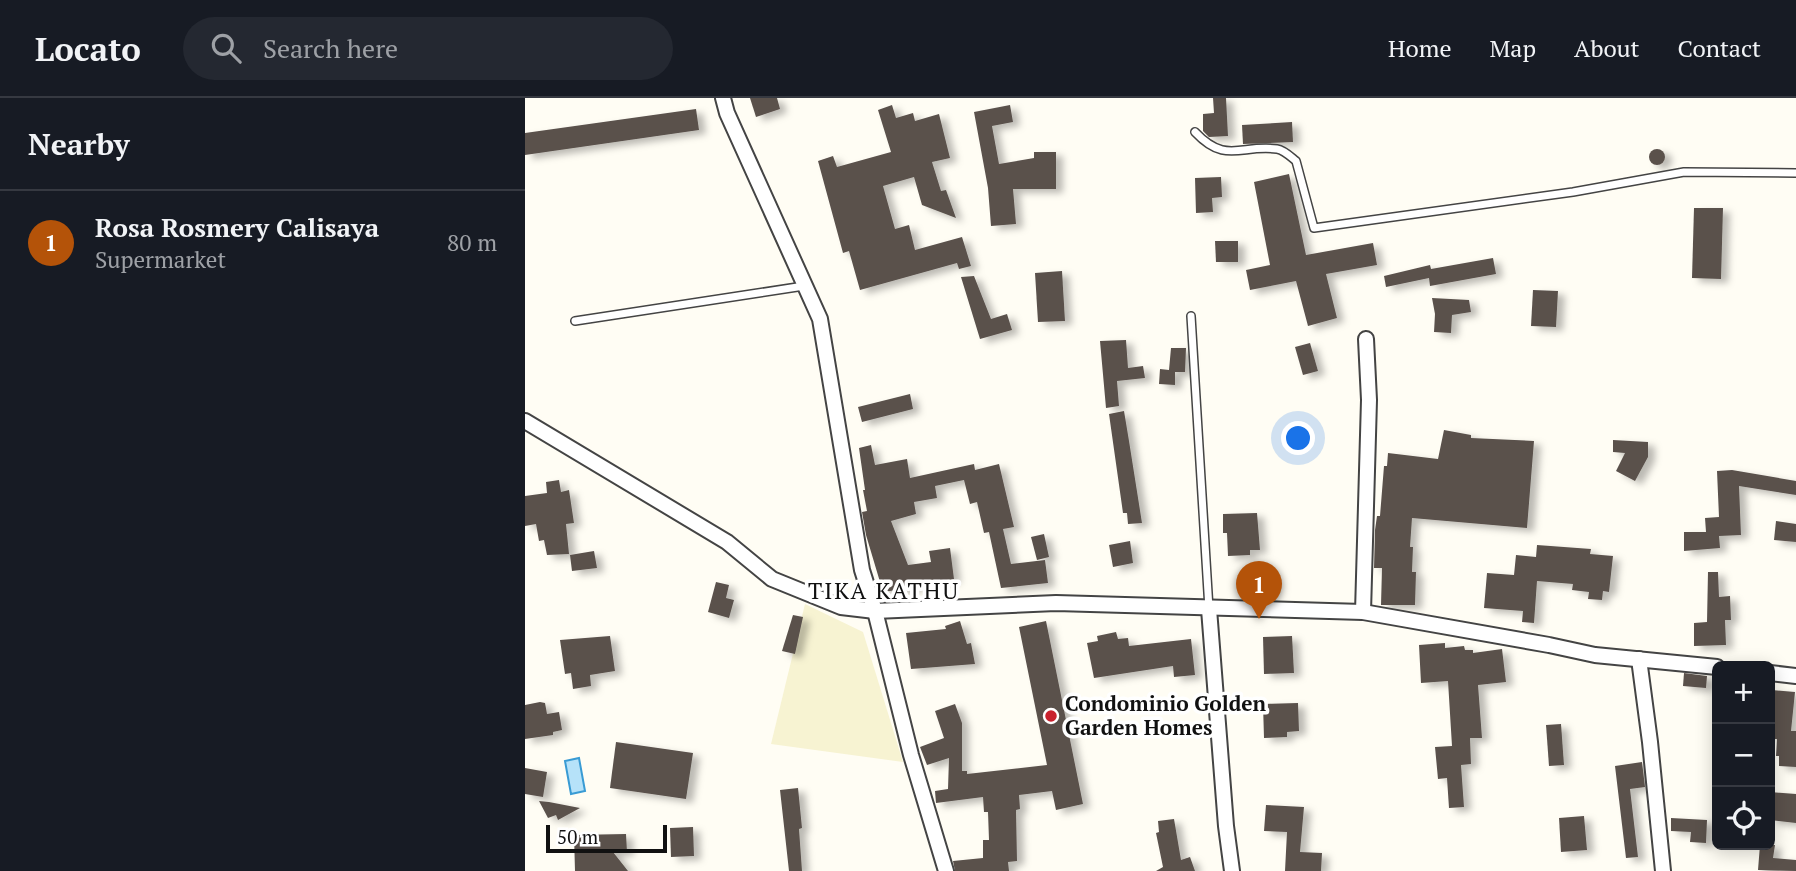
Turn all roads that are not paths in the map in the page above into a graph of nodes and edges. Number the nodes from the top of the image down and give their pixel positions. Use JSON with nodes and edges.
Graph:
{"nodes":[{"id":1,"x":723,"y":98,"type":"edge"},
{"id":2,"x":1195,"y":132,"type":"dead end"},
{"id":3,"x":1796,"y":173,"type":"edge"},
{"id":4,"x":804,"y":286,"type":"junction"},
{"id":5,"x":1191,"y":316,"type":"dead end"},
{"id":6,"x":575,"y":321,"type":"dead end"},
{"id":7,"x":1366,"y":340,"type":"dead end"},
{"id":8,"x":525,"y":421,"type":"edge"},
{"id":9,"x":1209,"y":609,"type":"junction"},
{"id":10,"x":875,"y":611,"type":"junction"},
{"id":11,"x":1363,"y":612,"type":"junction"},
{"id":12,"x":1639,"y":659,"type":"junction"},
{"id":13,"x":1712,"y":666,"type":"edge"},
{"id":14,"x":1775,"y":674,"type":"edge"},
{"id":15,"x":1796,"y":676,"type":"edge"},
{"id":16,"x":946,"y":871,"type":"edge"},
{"id":17,"x":1233,"y":871,"type":"edge"},
{"id":18,"x":1663,"y":871,"type":"edge"}],
"edges":[{"from":1,"to":4,"type":"street"},
{"from":2,"to":3,"type":"lane"},
{"from":4,"to":6,"type":"lane"},
{"from":4,"to":10,"type":"street"},
{"from":5,"to":9,"type":"lane"},
{"from":7,"to":11,"type":"street"},
{"from":8,"to":10,"type":"street"},
{"from":9,"to":10,"type":"street"},
{"from":9,"to":11,"type":"street"},
{"from":9,"to":17,"type":"street"},
{"from":10,"to":16,"type":"street"},
{"from":11,"to":12,"type":"street"},
{"from":12,"to":13,"type":"street"},
{"from":12,"to":18,"type":"street"},
{"from":14,"to":15,"type":"street"}]}
